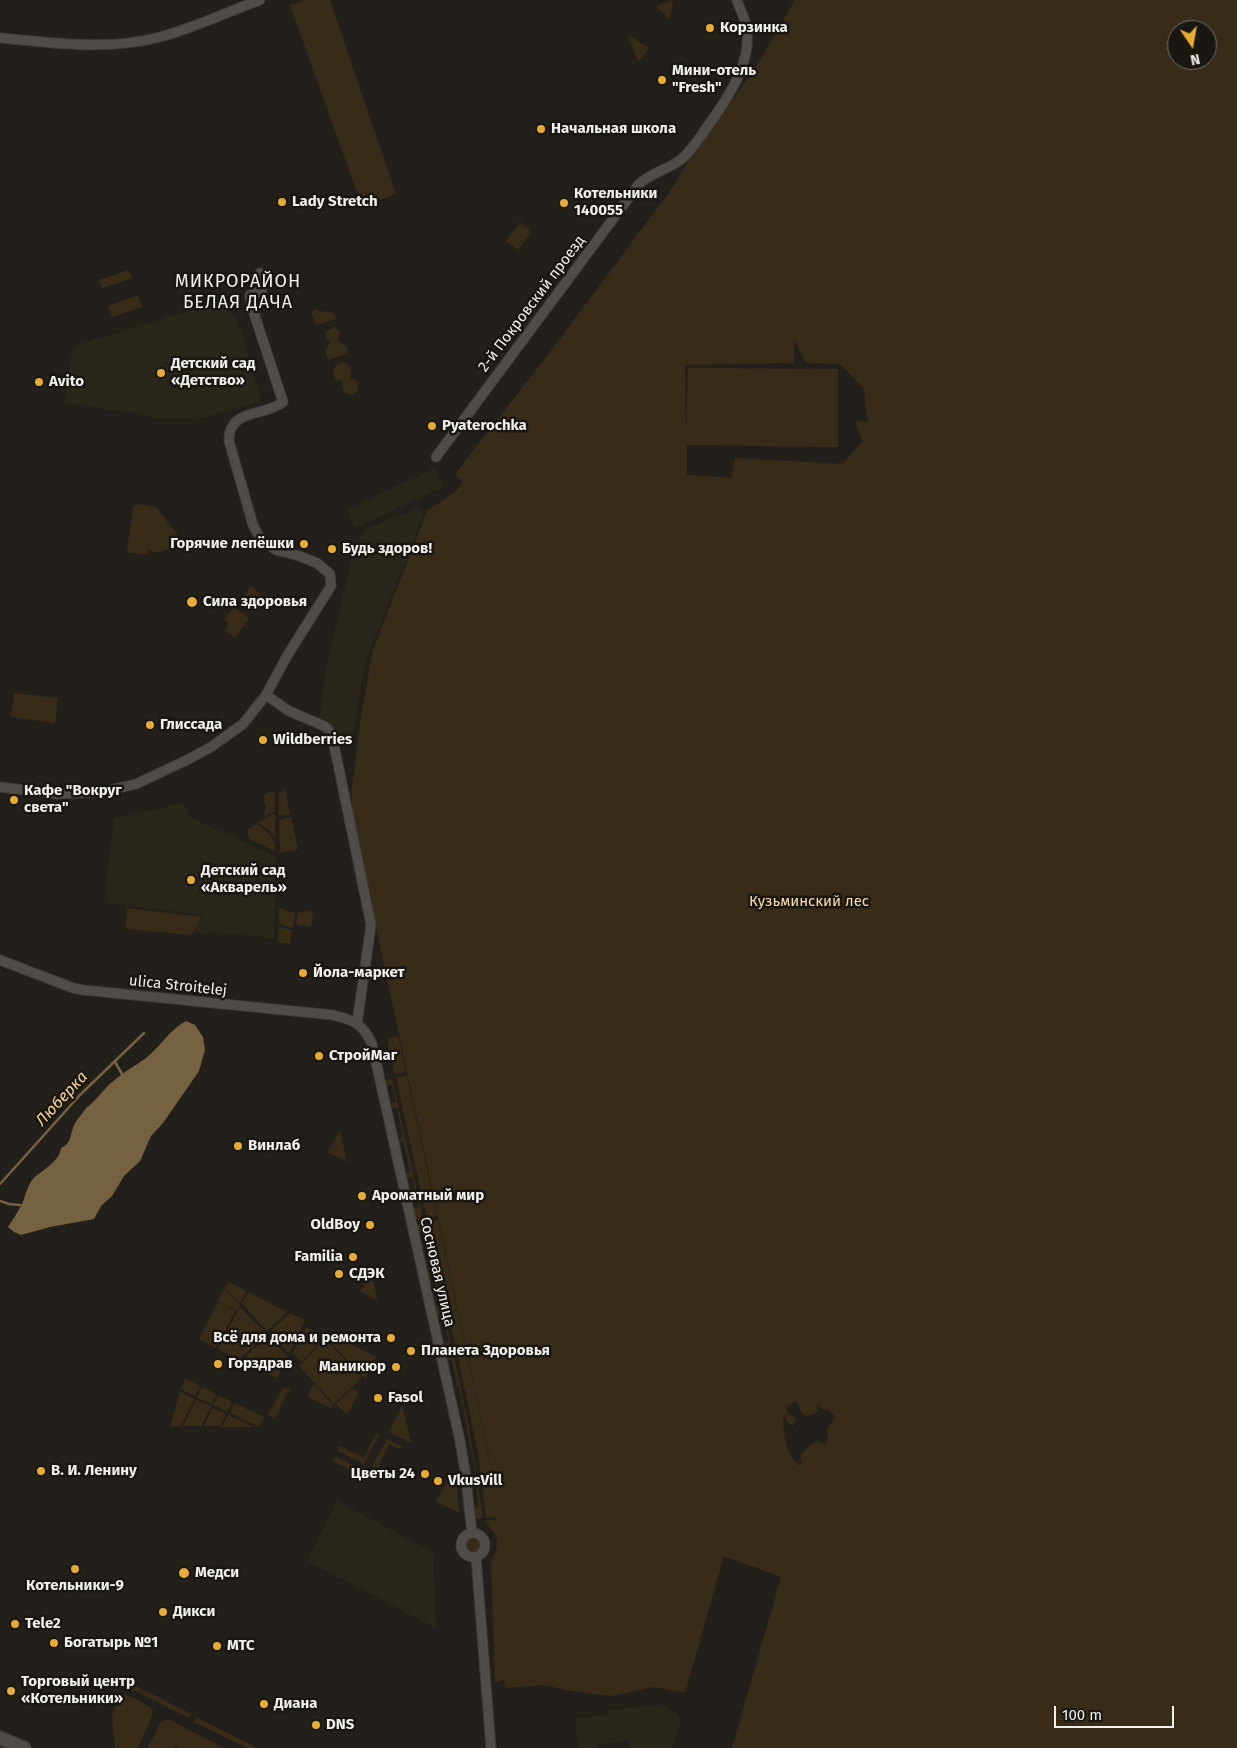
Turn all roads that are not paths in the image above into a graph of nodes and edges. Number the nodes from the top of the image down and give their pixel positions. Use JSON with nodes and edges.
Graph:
{"nodes":[{"id":1,"x":260,"y":0,"type":"edge"},
{"id":2,"x":737,"y":0,"type":"edge"},
{"id":3,"x":0,"y":38,"type":"edge"},
{"id":4,"x":260,"y":273,"type":"dead end"},
{"id":5,"x":436,"y":457,"type":"dead end"},
{"id":6,"x":266,"y":695,"type":"junction"},
{"id":7,"x":0,"y":787,"type":"edge"},
{"id":8,"x":0,"y":960,"type":"edge"},
{"id":9,"x":357,"y":1023,"type":"junction"},
{"id":10,"x":472,"y":1533,"type":"junction"},
{"id":11,"x":476,"y":1557,"type":"junction"},
{"id":12,"x":0,"y":1738,"type":"edge"},
{"id":13,"x":24,"y":1748,"type":"edge"},
{"id":14,"x":491,"y":1748,"type":"edge"}],
"edges":[{"from":1,"to":3,"type":"street"},
{"from":2,"to":5,"type":"street","name":"2-й Покровский проезд"},
{"from":4,"to":6,"type":"street"},
{"from":6,"to":7,"type":"street"},
{"from":6,"to":9,"type":"street"},
{"from":8,"to":9,"type":"street","name":"ulica Stroitelej"},
{"from":9,"to":10,"type":"street","name":"Сосновая улица"},
{"from":10,"to":11,"type":"street","name":"Сосновая улица"},
{"from":10,"to":11,"type":"street"},
{"from":11,"to":14,"type":"street","name":"Сосновая улица"},
{"from":12,"to":13,"type":"main road"}]}
